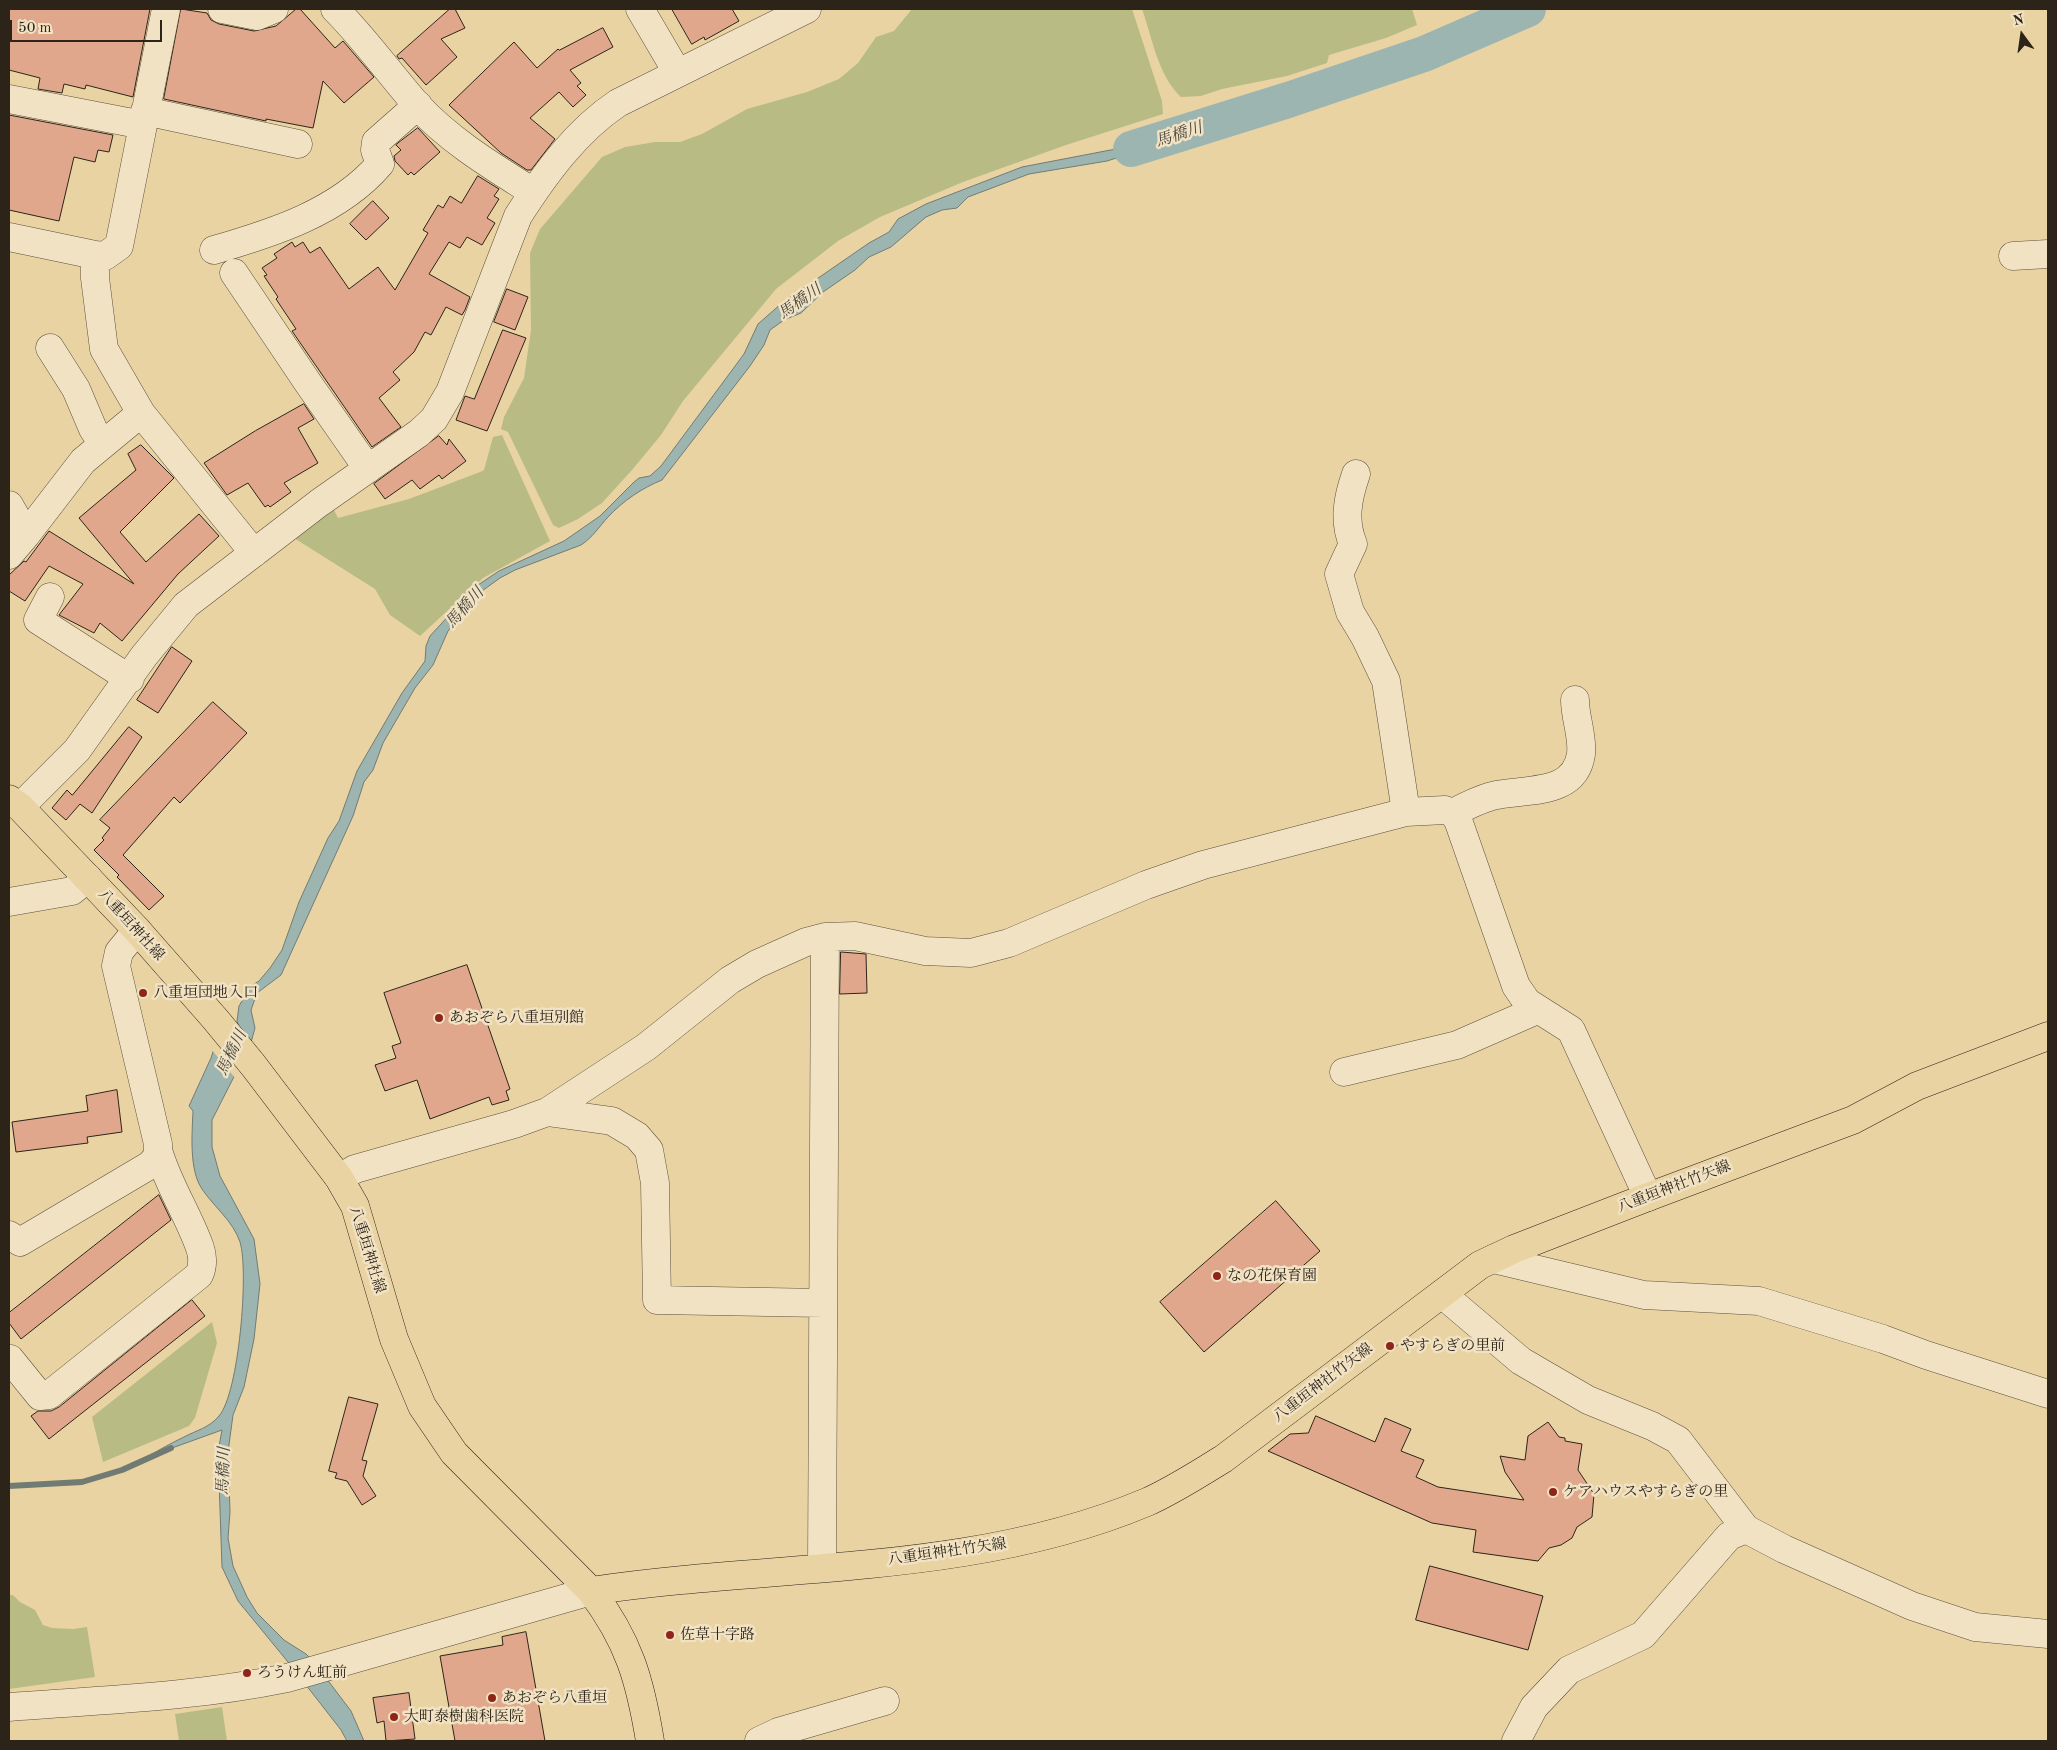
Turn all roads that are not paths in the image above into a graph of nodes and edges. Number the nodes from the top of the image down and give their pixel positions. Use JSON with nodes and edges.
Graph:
{"nodes":[{"id":1,"x":166,"y":9,"type":"edge"},
{"id":2,"x":222,"y":9,"type":"edge"},
{"id":3,"x":274,"y":9,"type":"edge"},
{"id":4,"x":335,"y":9,"type":"edge"},
{"id":5,"x":640,"y":9,"type":"edge"},
{"id":6,"x":807,"y":9,"type":"edge"},
{"id":7,"x":676,"y":72,"type":"junction"},
{"id":8,"x":9,"y":99,"type":"edge"},
{"id":9,"x":418,"y":105,"type":"junction"},
{"id":10,"x":144,"y":118,"type":"junction"},
{"id":11,"x":298,"y":144,"type":"dead end"},
{"id":12,"x":533,"y":192,"type":"junction"},
{"id":13,"x":9,"y":237,"type":"edge"},
{"id":14,"x":214,"y":250,"type":"dead end"},
{"id":15,"x":2048,"y":254,"type":"edge"},
{"id":16,"x":95,"y":255,"type":"junction"},
{"id":17,"x":2013,"y":256,"type":"dead end"},
{"id":18,"x":234,"y":273,"type":"dead end"},
{"id":19,"x":50,"y":348,"type":"dead end"},
{"id":20,"x":141,"y":413,"type":"junction"},
{"id":21,"x":102,"y":443,"type":"junction"},
{"id":22,"x":368,"y":469,"type":"junction"},
{"id":23,"x":1356,"y":474,"type":"dead end"},
{"id":24,"x":9,"y":505,"type":"edge"},
{"id":25,"x":17,"y":545,"type":"edge"},
{"id":26,"x":254,"y":553,"type":"junction"},
{"id":27,"x":50,"y":597,"type":"dead end"},
{"id":28,"x":130,"y":679,"type":"junction"},
{"id":29,"x":1575,"y":700,"type":"dead end"},
{"id":30,"x":14,"y":803,"type":"edge"},
{"id":31,"x":1406,"y":812,"type":"junction"},
{"id":32,"x":1453,"y":813,"type":"junction"},
{"id":33,"x":88,"y":878,"type":"junction"},
{"id":34,"x":9,"y":902,"type":"edge"},
{"id":35,"x":137,"y":930,"type":"junction"},
{"id":36,"x":825,"y":937,"type":"junction"},
{"id":37,"x":1538,"y":1010,"type":"junction"},
{"id":38,"x":2048,"y":1036,"type":"edge"},
{"id":39,"x":1344,"y":1072,"type":"dead end"},
{"id":40,"x":547,"y":1112,"type":"junction"},
{"id":41,"x":158,"y":1150,"type":"junction"},
{"id":42,"x":339,"y":1178,"type":"junction"},
{"id":43,"x":1648,"y":1197,"type":"junction"},
{"id":44,"x":12,"y":1243,"type":"edge"},
{"id":45,"x":1493,"y":1259,"type":"junction"},
{"id":46,"x":1442,"y":1294,"type":"junction"},
{"id":47,"x":823,"y":1303,"type":"junction"},
{"id":48,"x":9,"y":1362,"type":"edge"},
{"id":49,"x":2048,"y":1394,"type":"edge"},
{"id":50,"x":1746,"y":1529,"type":"junction"},
{"id":51,"x":822,"y":1567,"type":"junction"},
{"id":52,"x":591,"y":1591,"type":"junction"},
{"id":53,"x":2048,"y":1634,"type":"edge"},
{"id":54,"x":885,"y":1701,"type":"dead end"},
{"id":55,"x":9,"y":1708,"type":"edge"},
{"id":56,"x":650,"y":1741,"type":"edge"},
{"id":57,"x":759,"y":1741,"type":"edge"},
{"id":58,"x":1516,"y":1741,"type":"edge"}],
"edges":[{"from":1,"to":10,"type":"street"},
{"from":2,"to":3,"type":"street"},
{"from":4,"to":9,"type":"street"},
{"from":5,"to":7,"type":"street"},
{"from":6,"to":7,"type":"street"},
{"from":7,"to":12,"type":"street"},
{"from":8,"to":10,"type":"street"},
{"from":9,"to":12,"type":"street"},
{"from":9,"to":14,"type":"street"},
{"from":10,"to":11,"type":"street"},
{"from":10,"to":16,"type":"street"},
{"from":12,"to":22,"type":"street"},
{"from":13,"to":16,"type":"street"},
{"from":15,"to":17,"type":"street"},
{"from":16,"to":20,"type":"street"},
{"from":18,"to":22,"type":"street"},
{"from":19,"to":21,"type":"street"},
{"from":20,"to":21,"type":"street"},
{"from":20,"to":26,"type":"street"},
{"from":21,"to":25,"type":"street"},
{"from":22,"to":26,"type":"street"},
{"from":23,"to":31,"type":"street"},
{"from":24,"to":25,"type":"street"},
{"from":26,"to":28,"type":"street"},
{"from":27,"to":28,"type":"street"},
{"from":28,"to":30,"type":"street"},
{"from":29,"to":32,"type":"street"},
{"from":30,"to":33,"type":"main road","name":"八重垣神社線"},
{"from":31,"to":32,"type":"street"},
{"from":31,"to":36,"type":"street"},
{"from":32,"to":37,"type":"street"},
{"from":33,"to":34,"type":"street"},
{"from":33,"to":35,"type":"main road","name":"八重垣神社線"},
{"from":35,"to":41,"type":"street"},
{"from":35,"to":42,"type":"main road","name":"八重垣神社線"},
{"from":36,"to":40,"type":"street"},
{"from":36,"to":47,"type":"street"},
{"from":37,"to":39,"type":"street"},
{"from":37,"to":43,"type":"street"},
{"from":38,"to":43,"type":"main road","name":"八重垣神社竹矢線"},
{"from":40,"to":42,"type":"street"},
{"from":40,"to":47,"type":"street"},
{"from":41,"to":44,"type":"street"},
{"from":41,"to":48,"type":"street"},
{"from":42,"to":52,"type":"main road","name":"八重垣神社線"},
{"from":43,"to":45,"type":"main road","name":"八重垣神社竹矢線"},
{"from":45,"to":46,"type":"main road","name":"八重垣神社竹矢線"},
{"from":45,"to":49,"type":"street"},
{"from":46,"to":50,"type":"street"},
{"from":46,"to":51,"type":"main road","name":"八重垣神社竹矢線"},
{"from":47,"to":51,"type":"street"},
{"from":50,"to":53,"type":"street"},
{"from":50,"to":58,"type":"street"},
{"from":51,"to":52,"type":"main road","name":"八重垣神社竹矢線"},
{"from":52,"to":55,"type":"street"},
{"from":52,"to":56,"type":"main road","name":"八重垣神社線"},
{"from":54,"to":57,"type":"street"}]}
